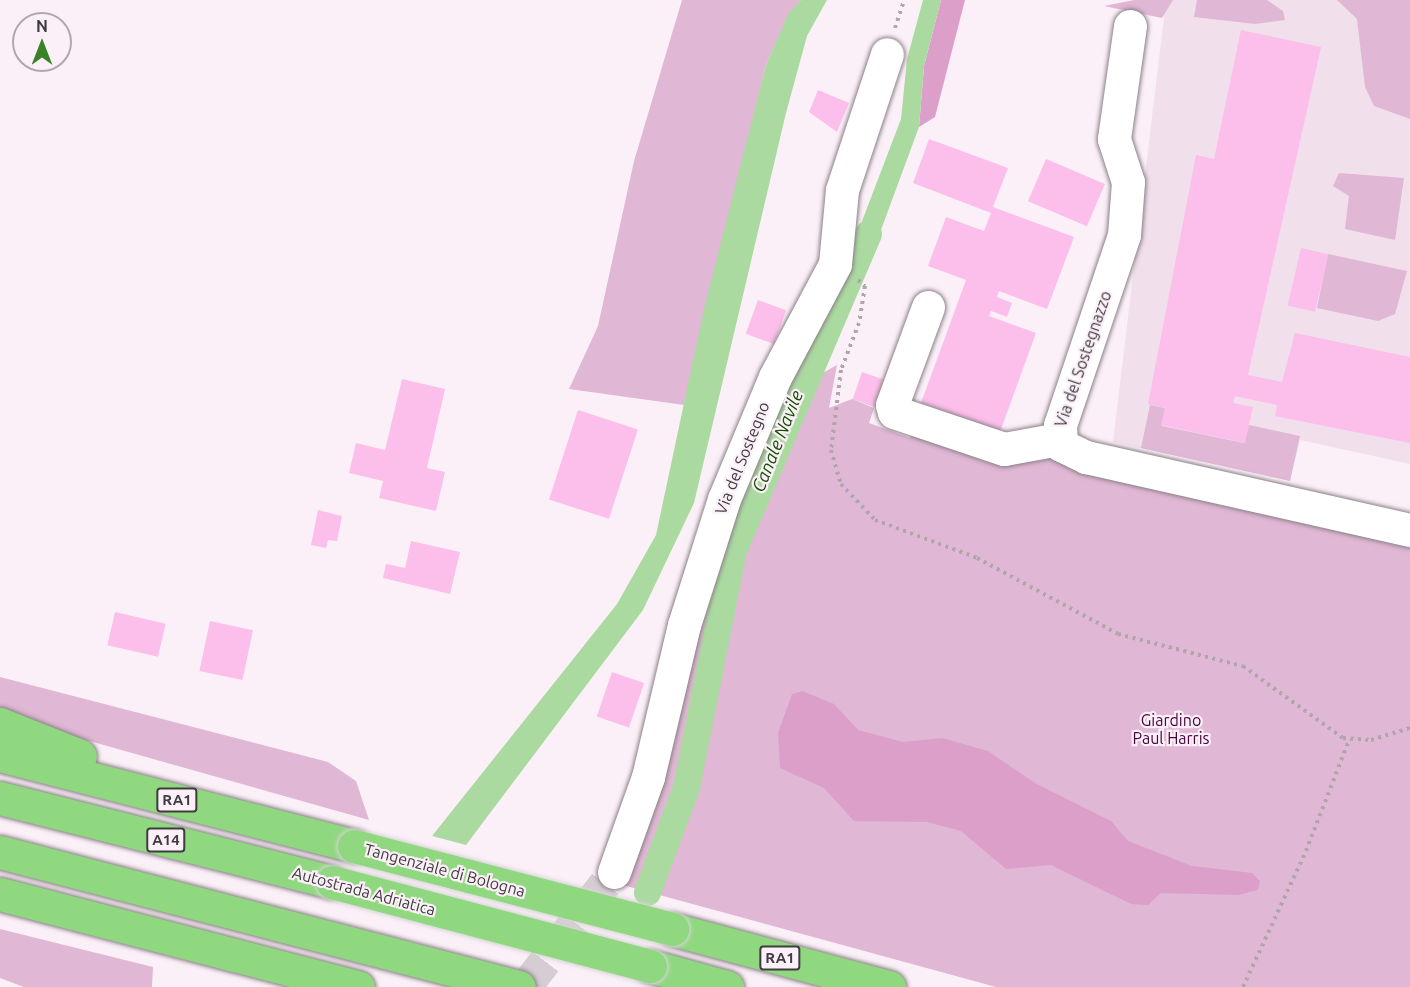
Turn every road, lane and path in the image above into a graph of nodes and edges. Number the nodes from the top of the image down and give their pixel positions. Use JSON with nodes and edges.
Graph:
{"nodes":[{"id":1,"x":1130,"y":26,"type":"dead end"},
{"id":2,"x":887,"y":54,"type":"dead end"},
{"id":3,"x":865,"y":286,"type":"dead end"},
{"id":4,"x":928,"y":307,"type":"dead end"},
{"id":5,"x":1059,"y":439,"type":"junction"},
{"id":6,"x":1410,"y":530,"type":"edge"},
{"id":7,"x":0,"y":724,"type":"edge"},
{"id":8,"x":1410,"y":728,"type":"edge"},
{"id":9,"x":1350,"y":740,"type":"junction"},
{"id":10,"x":0,"y":755,"type":"edge"},
{"id":11,"x":0,"y":798,"type":"edge"},
{"id":12,"x":349,"y":845,"type":"junction"},
{"id":13,"x":0,"y":852,"type":"edge"},
{"id":14,"x":614,"y":872,"type":"tunnel mouth"},
{"id":15,"x":0,"y":894,"type":"edge"},
{"id":16,"x":0,"y":909,"type":"edge"},
{"id":17,"x":186,"y":943,"type":"junction"},
{"id":18,"x":358,"y":987,"type":"edge"},
{"id":19,"x":519,"y":987,"type":"edge"},
{"id":20,"x":727,"y":987,"type":"edge"},
{"id":21,"x":889,"y":987,"type":"edge"},
{"id":22,"x":1243,"y":987,"type":"edge"}],
"edges":[{"from":1,"to":5,"type":"street","name":"Via del Sostegnazzo"},
{"from":2,"to":14,"type":"street","name":"Via del Sostegno"},
{"from":3,"to":9,"type":"path"},
{"from":4,"to":5,"type":"street"},
{"from":5,"to":6,"type":"street","name":"Via del Sostegnazzo"},
{"from":7,"to":12,"type":"highway"},
{"from":8,"to":9,"type":"path"},
{"from":9,"to":22,"type":"path"},
{"from":10,"to":12,"type":"highway","name":"Tangenziale di Bologna","number":"RA1"},
{"from":11,"to":20,"type":"highway","name":"Autostrada Adriatica","number":"A14","bridge":true},
{"from":12,"to":21,"type":"highway","name":"Tangenziale di Bologna","number":"RA1","bridge":true},
{"from":13,"to":19,"type":"highway"},
{"from":15,"to":17,"type":"highway"},
{"from":16,"to":17,"type":"highway"},
{"from":17,"to":18,"type":"highway"}]}
